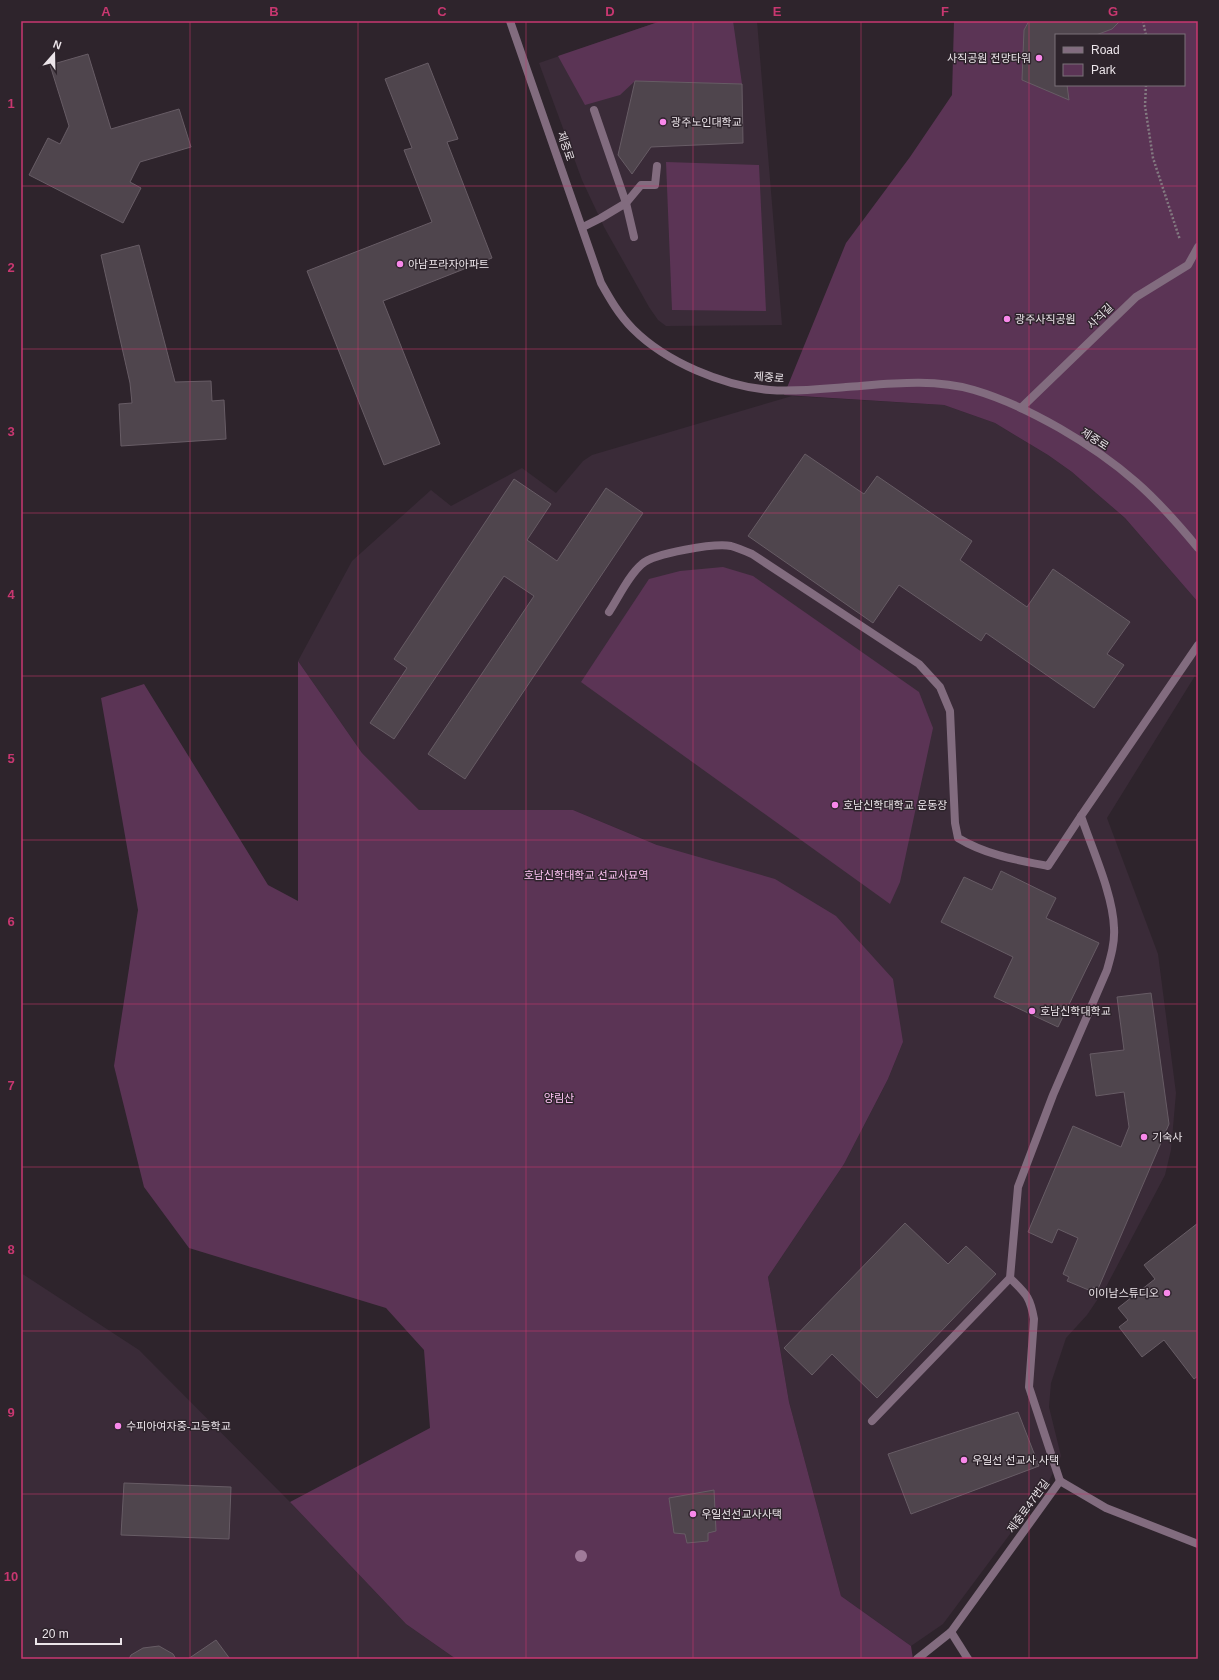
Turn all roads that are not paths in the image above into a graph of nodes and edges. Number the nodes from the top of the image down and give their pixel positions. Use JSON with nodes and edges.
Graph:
{"nodes":[{"id":1,"x":510,"y":21,"type":"edge"},
{"id":2,"x":594,"y":110,"type":"dead end"},
{"id":3,"x":657,"y":166,"type":"dead end"},
{"id":4,"x":626,"y":203,"type":"junction"},
{"id":5,"x":583,"y":227,"type":"junction"},
{"id":6,"x":634,"y":237,"type":"dead end"},
{"id":7,"x":1198,"y":247,"type":"edge"},
{"id":8,"x":1021,"y":408,"type":"junction"},
{"id":9,"x":1198,"y":548,"type":"edge"},
{"id":10,"x":609,"y":612,"type":"dead end"},
{"id":11,"x":1198,"y":645,"type":"edge"},
{"id":12,"x":1081,"y":816,"type":"junction"},
{"id":13,"x":1010,"y":1278,"type":"junction"},
{"id":14,"x":872,"y":1421,"type":"dead end"},
{"id":15,"x":1060,"y":1481,"type":"junction"},
{"id":16,"x":1198,"y":1544,"type":"edge"},
{"id":17,"x":951,"y":1632,"type":"junction"},
{"id":18,"x":917,"y":1659,"type":"edge"},
{"id":19,"x":968,"y":1659,"type":"edge"}],
"edges":[{"from":1,"to":5,"type":"street","name":"제중로"},
{"from":2,"to":4,"type":"street"},
{"from":3,"to":4,"type":"street"},
{"from":4,"to":5,"type":"street"},
{"from":4,"to":6,"type":"street"},
{"from":5,"to":8,"type":"street","name":"제중로"},
{"from":7,"to":8,"type":"street","name":"사직길"},
{"from":8,"to":9,"type":"street","name":"제중로"},
{"from":10,"to":12,"type":"street"},
{"from":11,"to":12,"type":"street"},
{"from":12,"to":13,"type":"street"},
{"from":13,"to":14,"type":"street"},
{"from":13,"to":15,"type":"street"},
{"from":15,"to":16,"type":"street","name":"제중로47번길"},
{"from":15,"to":17,"type":"street","name":"제중로47번길"},
{"from":17,"to":18,"type":"street","name":"제중로47번길"},
{"from":17,"to":19,"type":"street"}]}
